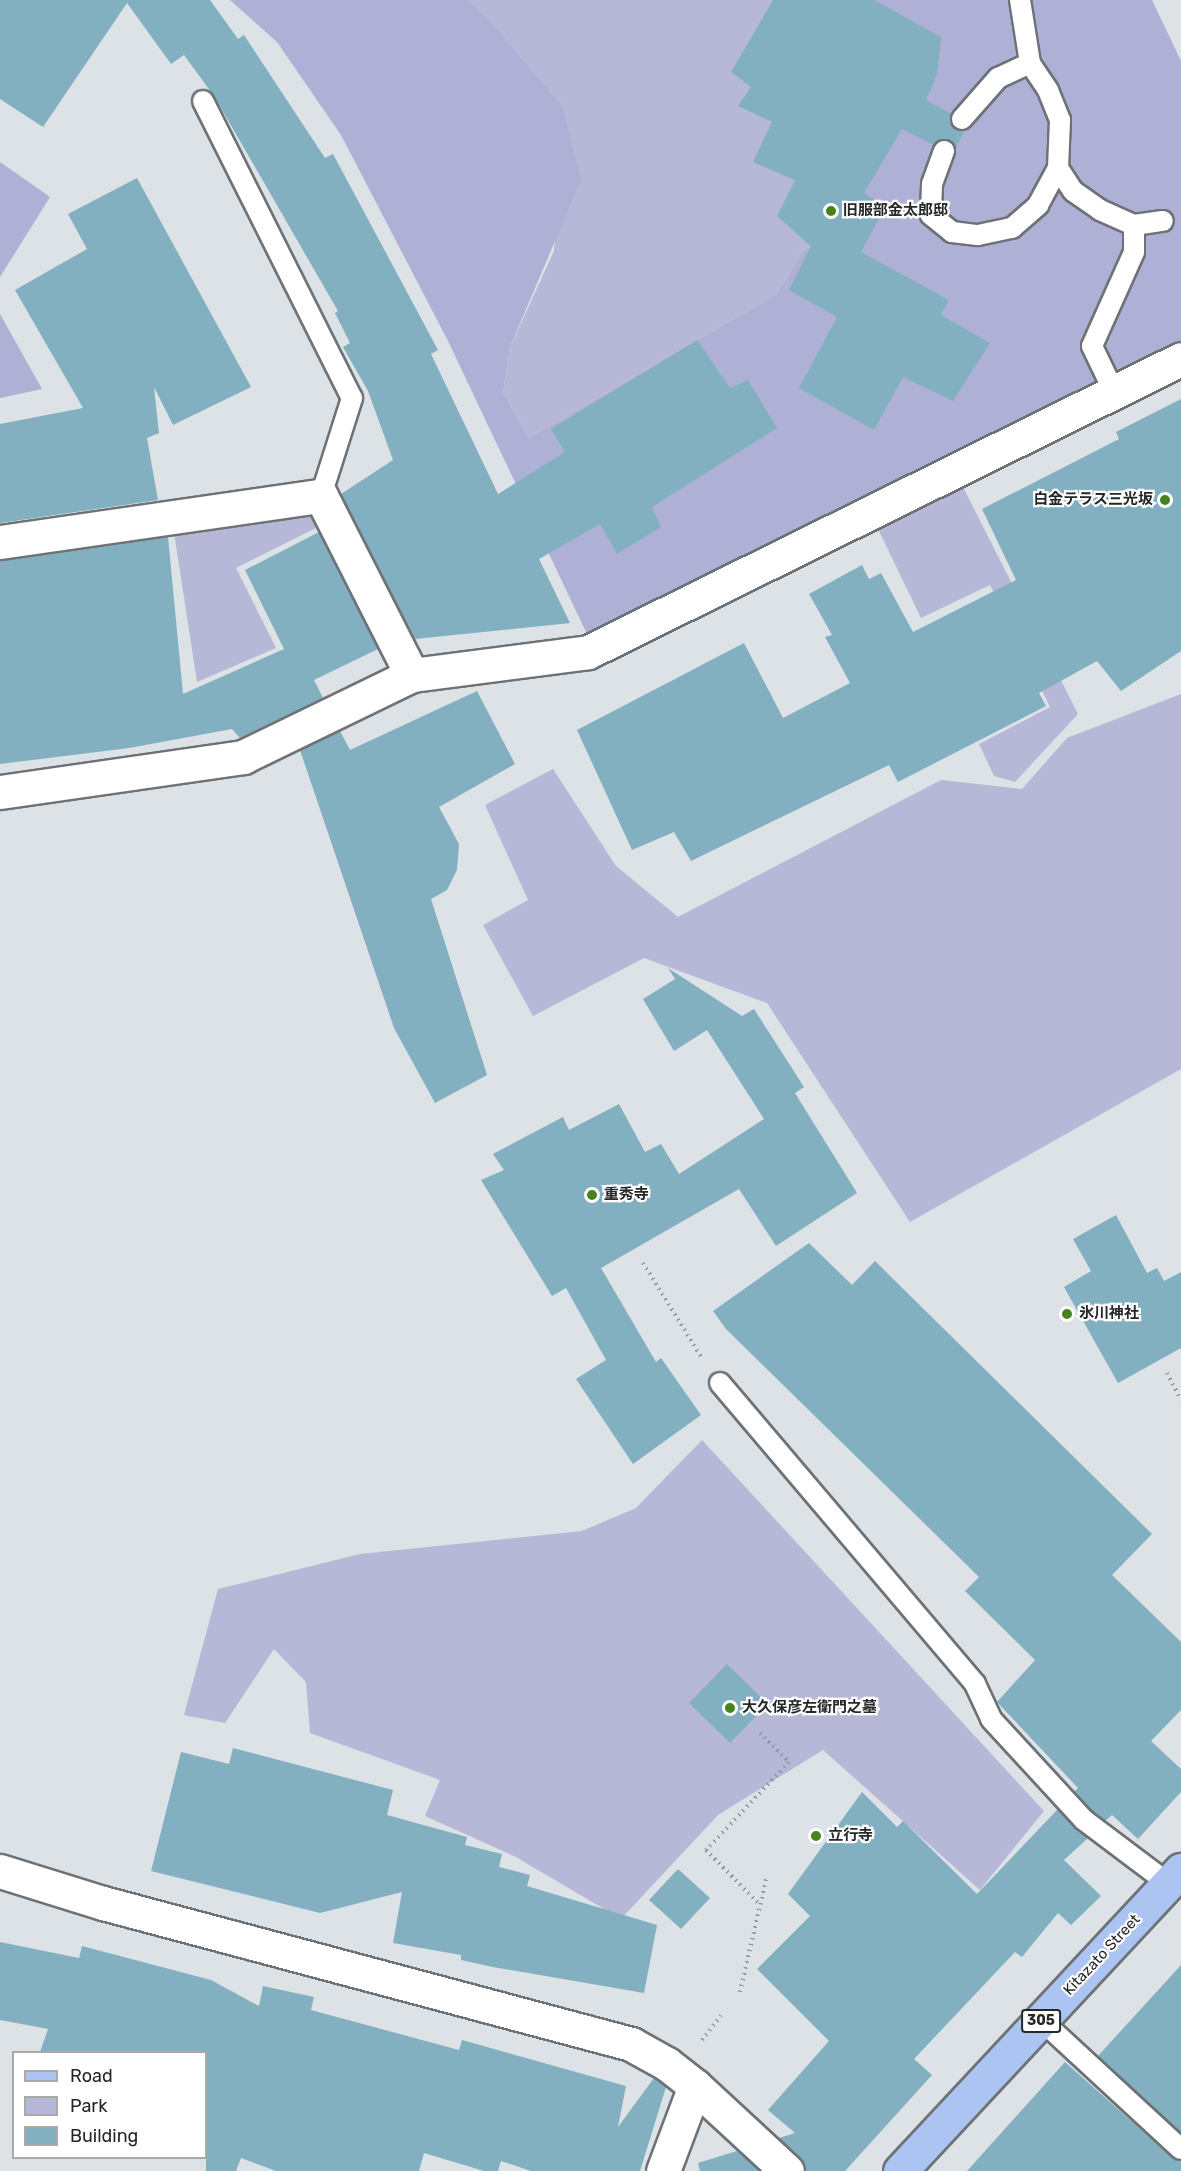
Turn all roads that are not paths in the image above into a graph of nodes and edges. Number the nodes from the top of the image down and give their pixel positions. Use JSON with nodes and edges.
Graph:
{"nodes":[{"id":1,"x":1020,"y":0,"type":"edge"},
{"id":2,"x":1030,"y":63,"type":"junction"},
{"id":3,"x":203,"y":101,"type":"dead end"},
{"id":4,"x":962,"y":119,"type":"dead end"},
{"id":5,"x":944,"y":151,"type":"dead end"},
{"id":6,"x":1058,"y":168,"type":"junction"},
{"id":7,"x":1163,"y":221,"type":"dead end"},
{"id":8,"x":1134,"y":225,"type":"junction"},
{"id":9,"x":1181,"y":359,"type":"edge"},
{"id":10,"x":1114,"y":392,"type":"junction"},
{"id":11,"x":321,"y":496,"type":"junction"},
{"id":12,"x":0,"y":542,"type":"edge"},
{"id":13,"x":412,"y":675,"type":"junction"},
{"id":14,"x":0,"y":792,"type":"edge"},
{"id":15,"x":720,"y":1383,"type":"dead end"},
{"id":16,"x":0,"y":1871,"type":"edge"},
{"id":17,"x":1175,"y":1877,"type":"edge"},
{"id":18,"x":1041,"y":2020,"type":"junction"},
{"id":19,"x":695,"y":2086,"type":"junction"},
{"id":20,"x":1181,"y":2150,"type":"edge"},
{"id":21,"x":663,"y":2171,"type":"edge"},
{"id":22,"x":787,"y":2171,"type":"edge"},
{"id":23,"x":900,"y":2171,"type":"edge"}],
"edges":[{"from":1,"to":2,"type":"lane"},
{"from":2,"to":4,"type":"lane"},
{"from":2,"to":6,"type":"lane"},
{"from":3,"to":11,"type":"lane"},
{"from":5,"to":6,"type":"lane"},
{"from":6,"to":8,"type":"lane"},
{"from":7,"to":8,"type":"lane"},
{"from":8,"to":10,"type":"lane"},
{"from":9,"to":10,"type":"street"},
{"from":10,"to":13,"type":"street"},
{"from":11,"to":12,"type":"street"},
{"from":11,"to":13,"type":"street"},
{"from":13,"to":14,"type":"street"},
{"from":15,"to":17,"type":"lane"},
{"from":16,"to":19,"type":"street"},
{"from":17,"to":18,"type":"main road","name":"Kitazato Street","number":"305"},
{"from":18,"to":20,"type":"lane"},
{"from":18,"to":23,"type":"main road","name":"Kitazato Street","number":"305"},
{"from":19,"to":21,"type":"street"},
{"from":19,"to":22,"type":"street"}]}
